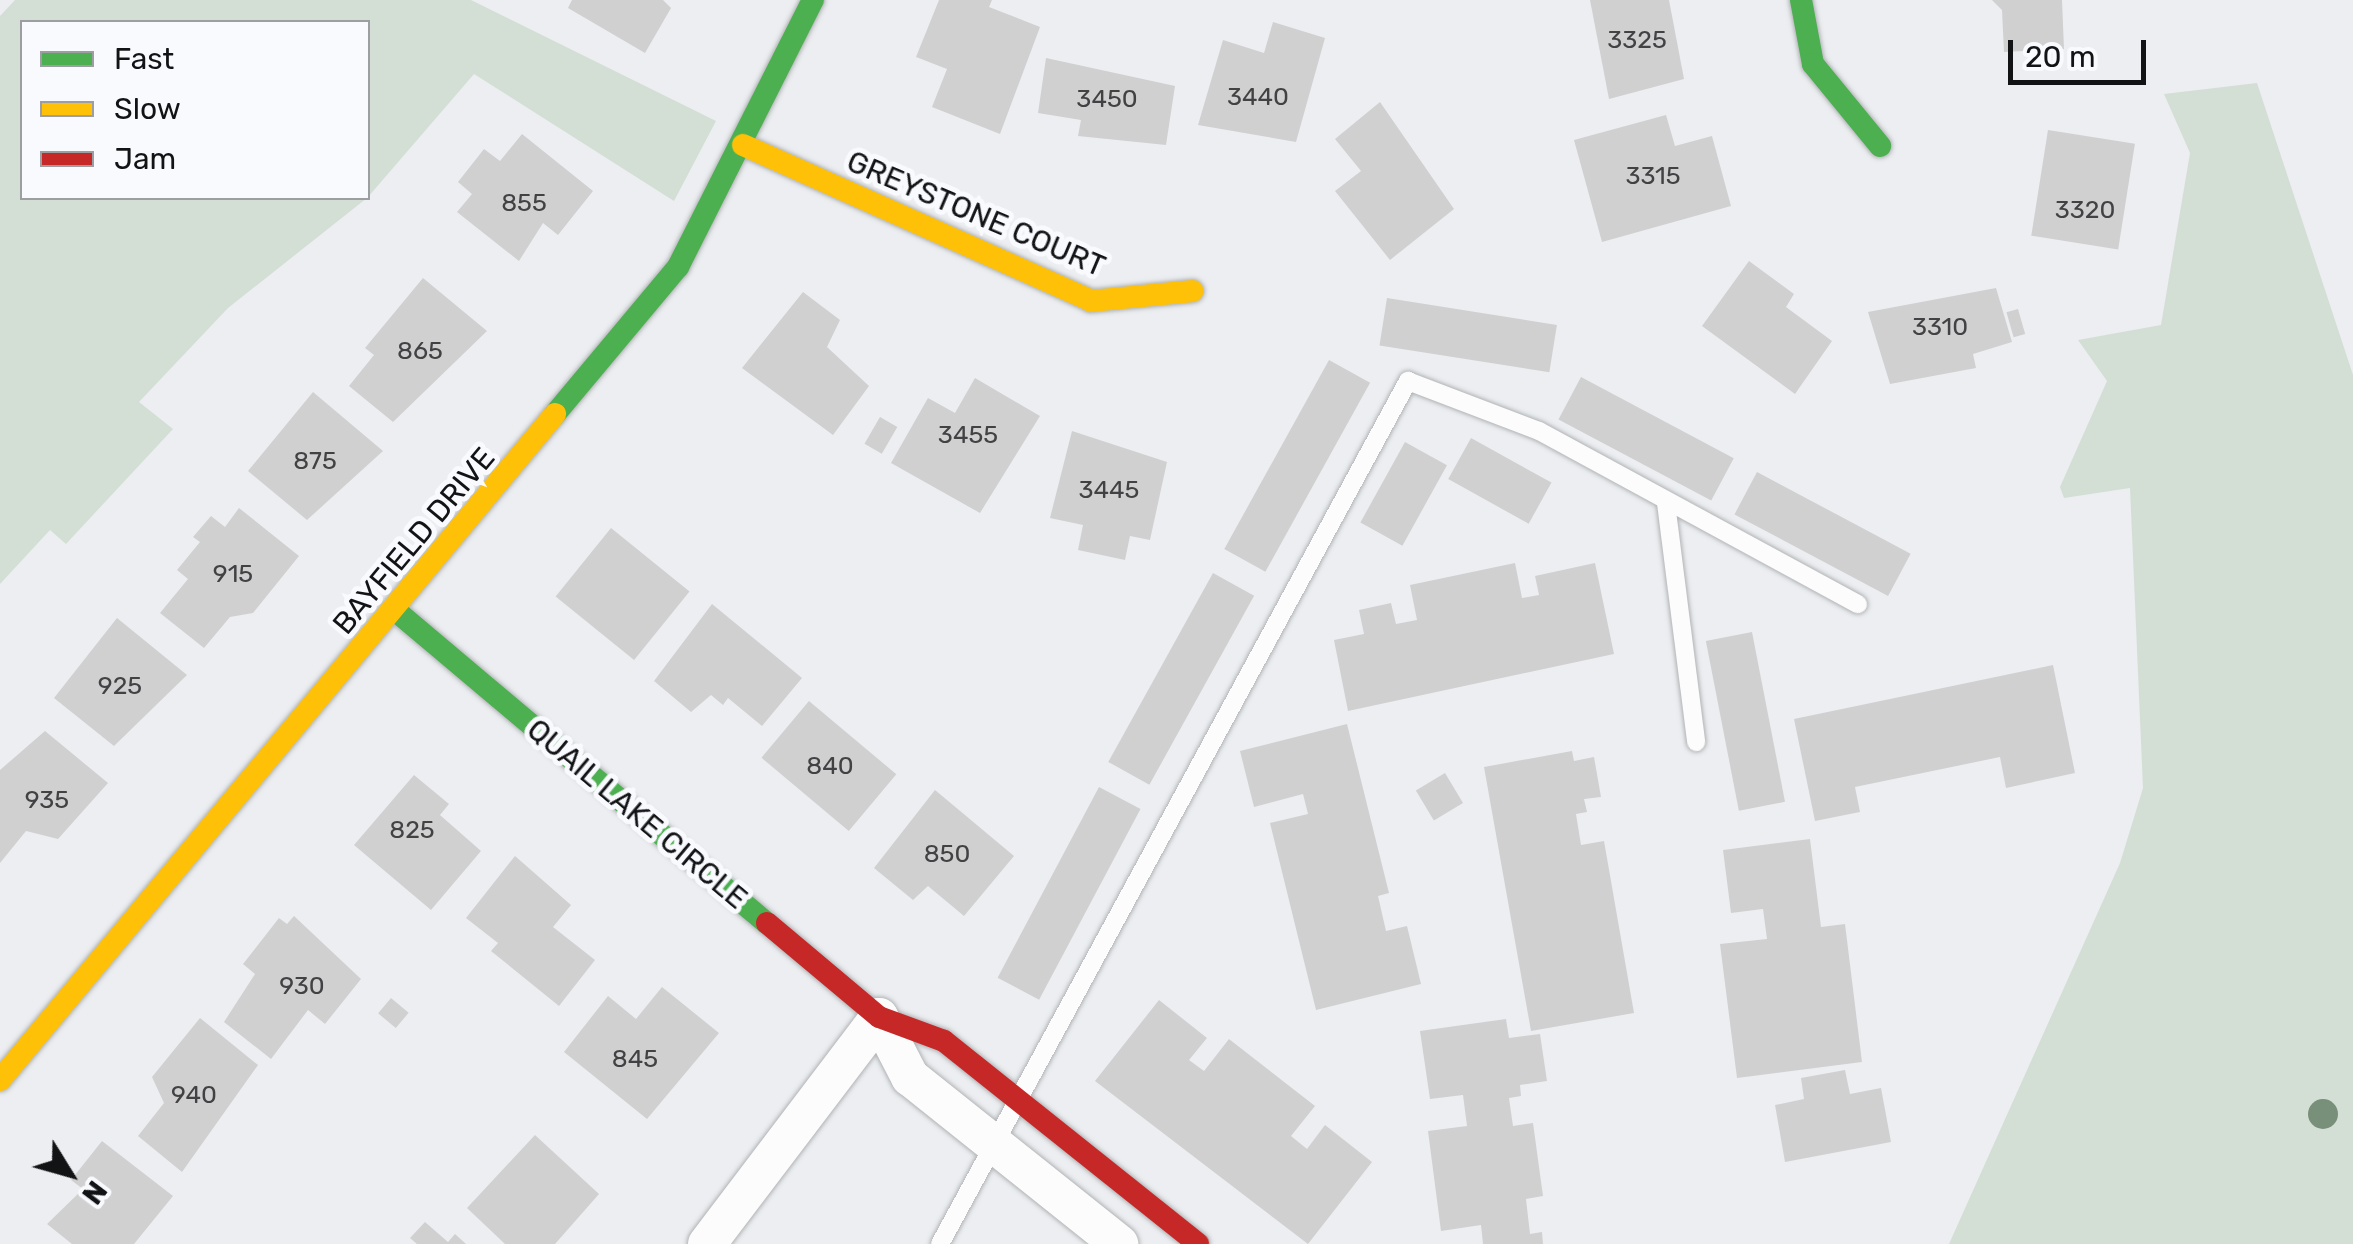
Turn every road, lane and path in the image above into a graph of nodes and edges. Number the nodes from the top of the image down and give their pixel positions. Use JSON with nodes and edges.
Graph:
{"nodes":[{"id":1,"x":813,"y":0,"type":"edge"},
{"id":2,"x":1801,"y":0,"type":"edge"},
{"id":3,"x":743,"y":145,"type":"junction"},
{"id":4,"x":1880,"y":146,"type":"dead end"},
{"id":5,"x":1193,"y":291,"type":"dead end"},
{"id":6,"x":1666,"y":503,"type":"junction"},
{"id":7,"x":1858,"y":604,"type":"dead end"},
{"id":8,"x":396,"y":612,"type":"junction"},
{"id":9,"x":1696,"y":742,"type":"dead end"},
{"id":10,"x":879,"y":1018,"type":"junction"},
{"id":11,"x":0,"y":1080,"type":"edge"},
{"id":12,"x":1014,"y":1098,"type":"junction"},
{"id":13,"x":991,"y":1142,"type":"junction"},
{"id":14,"x":708,"y":1244,"type":"edge"},
{"id":15,"x":940,"y":1244,"type":"edge"},
{"id":16,"x":1119,"y":1244,"type":"edge"},
{"id":17,"x":1198,"y":1244,"type":"edge"}],
"edges":[{"from":1,"to":3,"type":"street","name":"BAYFIELD DRIVE"},
{"from":2,"to":4,"type":"street"},
{"from":3,"to":5,"type":"street","name":"GREYSTONE COURT"},
{"from":3,"to":8,"type":"street","name":"BAYFIELD DRIVE"},
{"from":6,"to":7,"type":"lane"},
{"from":6,"to":9,"type":"lane"},
{"from":6,"to":12,"type":"lane"},
{"from":8,"to":10,"type":"street","name":"QUAIL LAKE CIRCLE"},
{"from":8,"to":11,"type":"street","name":"BAYFIELD DRIVE"},
{"from":10,"to":12,"type":"street","name":"QUAIL LAKE CIRCLE"},
{"from":10,"to":13,"type":"street","name":"QUAIL LAKE CIRCLE"},
{"from":10,"to":14,"type":"street"},
{"from":12,"to":13,"type":"lane"},
{"from":12,"to":17,"type":"street","name":"QUAIL LAKE CIRCLE"},
{"from":13,"to":15,"type":"lane"},
{"from":13,"to":16,"type":"street","name":"QUAIL LAKE CIRCLE"}]}
